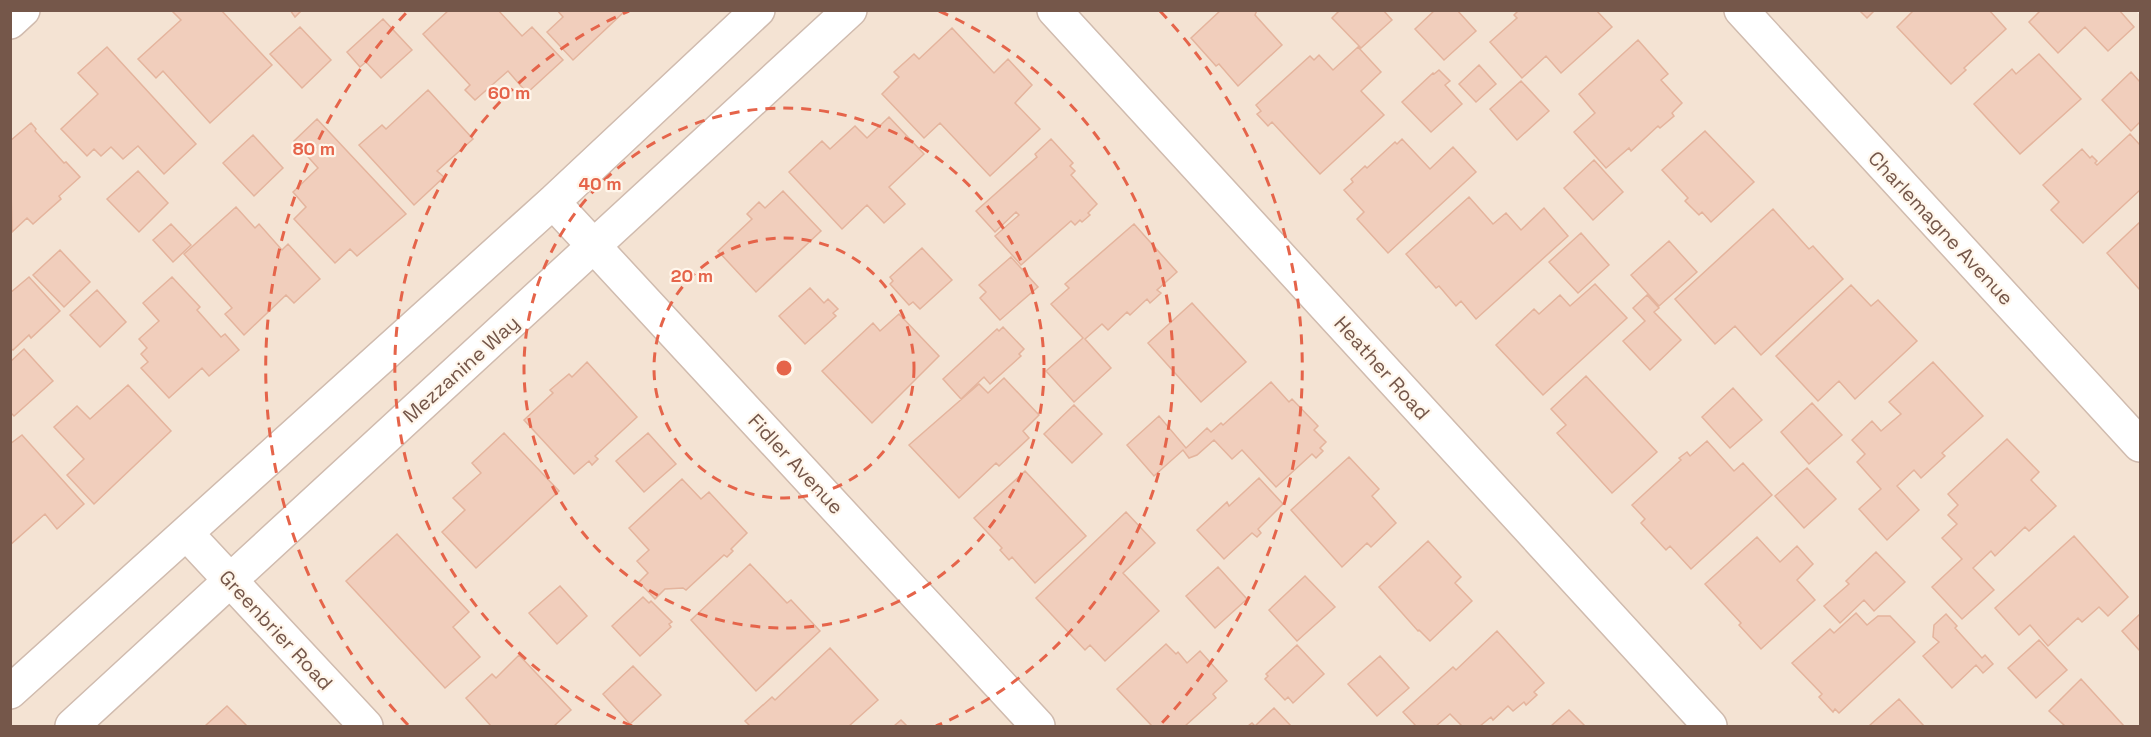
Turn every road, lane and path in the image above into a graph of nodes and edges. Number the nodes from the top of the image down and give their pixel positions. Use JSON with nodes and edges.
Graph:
{"nodes":[{"id":1,"x":23,"y":10,"type":"edge"},
{"id":2,"x":758,"y":10,"type":"edge"},
{"id":3,"x":850,"y":10,"type":"edge"},
{"id":4,"x":1054,"y":10,"type":"edge"},
{"id":5,"x":1741,"y":10,"type":"edge"},
{"id":6,"x":10,"y":22,"type":"edge"},
{"id":7,"x":553,"y":202,"type":"junction"},
{"id":8,"x":594,"y":246,"type":"junction"},
{"id":9,"x":2140,"y":445,"type":"edge"},
{"id":10,"x":187,"y":534,"type":"junction"},
{"id":11,"x":230,"y":580,"type":"junction"},
{"id":12,"x":10,"y":692,"type":"edge"},
{"id":13,"x":72,"y":726,"type":"edge"},
{"id":14,"x":366,"y":726,"type":"edge"},
{"id":15,"x":1038,"y":726,"type":"edge"},
{"id":16,"x":1710,"y":726,"type":"edge"}],
"edges":[{"from":1,"to":6,"type":"street"},
{"from":2,"to":7,"type":"street"},
{"from":3,"to":8,"type":"street","name":"Mezzanine Way"},
{"from":4,"to":16,"type":"street","name":"Heather Road"},
{"from":5,"to":9,"type":"street","name":"Charlemagne Avenue"},
{"from":7,"to":8,"type":"street","name":"Fidler Avenue"},
{"from":7,"to":10,"type":"street"},
{"from":8,"to":11,"type":"street","name":"Mezzanine Way"},
{"from":8,"to":15,"type":"street","name":"Fidler Avenue"},
{"from":10,"to":11,"type":"street","name":"Greenbrier Road"},
{"from":10,"to":12,"type":"street"},
{"from":11,"to":13,"type":"street","name":"Mezzanine Way"},
{"from":11,"to":14,"type":"street","name":"Greenbrier Road"}]}
